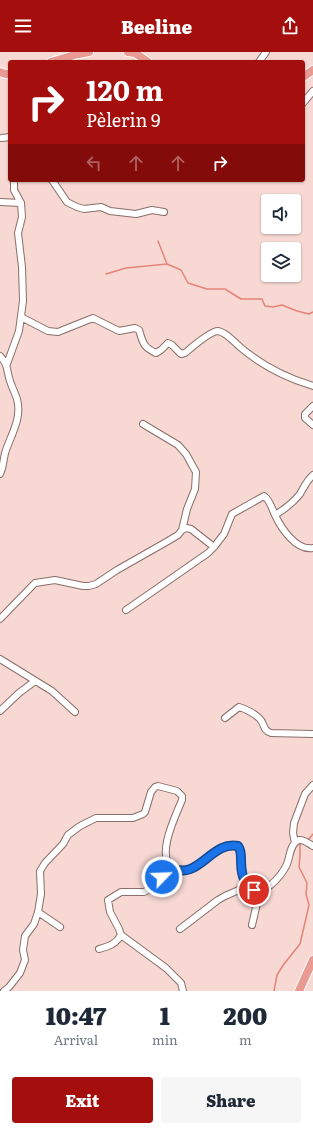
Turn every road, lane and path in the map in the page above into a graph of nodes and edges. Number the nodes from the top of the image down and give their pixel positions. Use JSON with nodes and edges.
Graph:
{"nodes":[{"id":1,"x":89,"y":52,"type":"edge"},
{"id":2,"x":128,"y":52,"type":"edge"},
{"id":3,"x":78,"y":53,"type":"edge"},
{"id":4,"x":58,"y":60,"type":"edge"},
{"id":5,"x":145,"y":60,"type":"edge"},
{"id":6,"x":313,"y":91,"type":"edge"},
{"id":7,"x":305,"y":101,"type":"edge"},
{"id":8,"x":8,"y":137,"type":"edge"},
{"id":9,"x":2,"y":138,"type":"dead end"},
{"id":10,"x":14,"y":182,"type":"edge"},
{"id":11,"x":53,"y":182,"type":"edge"},
{"id":12,"x":0,"y":202,"type":"edge"},
{"id":13,"x":21,"y":203,"type":"junction"},
{"id":14,"x":164,"y":212,"type":"dead end"},
{"id":15,"x":21,"y":317,"type":"junction"},
{"id":16,"x":0,"y":356,"type":"edge"},
{"id":17,"x":7,"y":364,"type":"junction"},
{"id":18,"x":313,"y":386,"type":"edge"},
{"id":19,"x":313,"y":406,"type":"edge"},
{"id":20,"x":143,"y":424,"type":"dead end"},
{"id":21,"x":313,"y":426,"type":"edge"},
{"id":22,"x":0,"y":474,"type":"edge"},
{"id":23,"x":313,"y":475,"type":"edge"},
{"id":24,"x":275,"y":515,"type":"junction"},
{"id":25,"x":182,"y":530,"type":"junction"},
{"id":26,"x":214,"y":547,"type":"junction"},
{"id":27,"x":313,"y":548,"type":"edge"},
{"id":28,"x":126,"y":610,"type":"dead end"},
{"id":29,"x":0,"y":619,"type":"edge"},
{"id":30,"x":0,"y":659,"type":"edge"},
{"id":31,"x":35,"y":681,"type":"junction"},
{"id":32,"x":0,"y":712,"type":"edge"},
{"id":33,"x":75,"y":712,"type":"dead end"},
{"id":34,"x":225,"y":718,"type":"dead end"},
{"id":35,"x":313,"y":734,"type":"edge"},
{"id":36,"x":313,"y":785,"type":"edge"},
{"id":37,"x":295,"y":843,"type":"junction"},
{"id":38,"x":313,"y":846,"type":"edge"},
{"id":39,"x":170,"y":867,"type":"junction"},
{"id":40,"x":248,"y":886,"type":"junction"},
{"id":41,"x":260,"y":890,"type":"junction"},
{"id":42,"x":38,"y":912,"type":"junction"},
{"id":43,"x":252,"y":925,"type":"dead end"},
{"id":44,"x":60,"y":927,"type":"dead end"},
{"id":45,"x":180,"y":929,"type":"dead end"},
{"id":46,"x":120,"y":935,"type":"junction"},
{"id":47,"x":99,"y":949,"type":"dead end"},
{"id":48,"x":313,"y":960,"type":"edge"},
{"id":49,"x":4,"y":991,"type":"edge"},
{"id":50,"x":183,"y":991,"type":"edge"},
{"id":51,"x":299,"y":991,"type":"edge"}],
"edges":[{"from":1,"to":3,"type":"main road"},
{"from":2,"to":5,"type":"main road"},
{"from":3,"to":4,"type":"main road"},
{"from":6,"to":7,"type":"street"},
{"from":8,"to":9,"type":"street"},
{"from":10,"to":13,"type":"street"},
{"from":11,"to":14,"type":"street"},
{"from":12,"to":13,"type":"street"},
{"from":13,"to":15,"type":"street"},
{"from":15,"to":17,"type":"street"},
{"from":15,"to":18,"type":"street"},
{"from":16,"to":17,"type":"street"},
{"from":17,"to":22,"type":"street"},
{"from":19,"to":21,"type":"street"},
{"from":20,"to":25,"type":"street"},
{"from":23,"to":24,"type":"street"},
{"from":24,"to":26,"type":"street"},
{"from":24,"to":27,"type":"street"},
{"from":25,"to":26,"type":"street"},
{"from":25,"to":29,"type":"street"},
{"from":26,"to":28,"type":"street"},
{"from":30,"to":31,"type":"street"},
{"from":31,"to":32,"type":"street"},
{"from":31,"to":33,"type":"street"},
{"from":34,"to":35,"type":"street"},
{"from":36,"to":37,"type":"street"},
{"from":37,"to":38,"type":"street"},
{"from":37,"to":41,"type":"street"},
{"from":39,"to":40,"type":"street"},
{"from":39,"to":42,"type":"street"},
{"from":39,"to":46,"type":"street"},
{"from":40,"to":41,"type":"street"},
{"from":40,"to":45,"type":"street"},
{"from":41,"to":43,"type":"street"},
{"from":42,"to":44,"type":"street"},
{"from":42,"to":49,"type":"street"},
{"from":46,"to":47,"type":"street"},
{"from":46,"to":50,"type":"street"},
{"from":48,"to":51,"type":"main road"}]}
